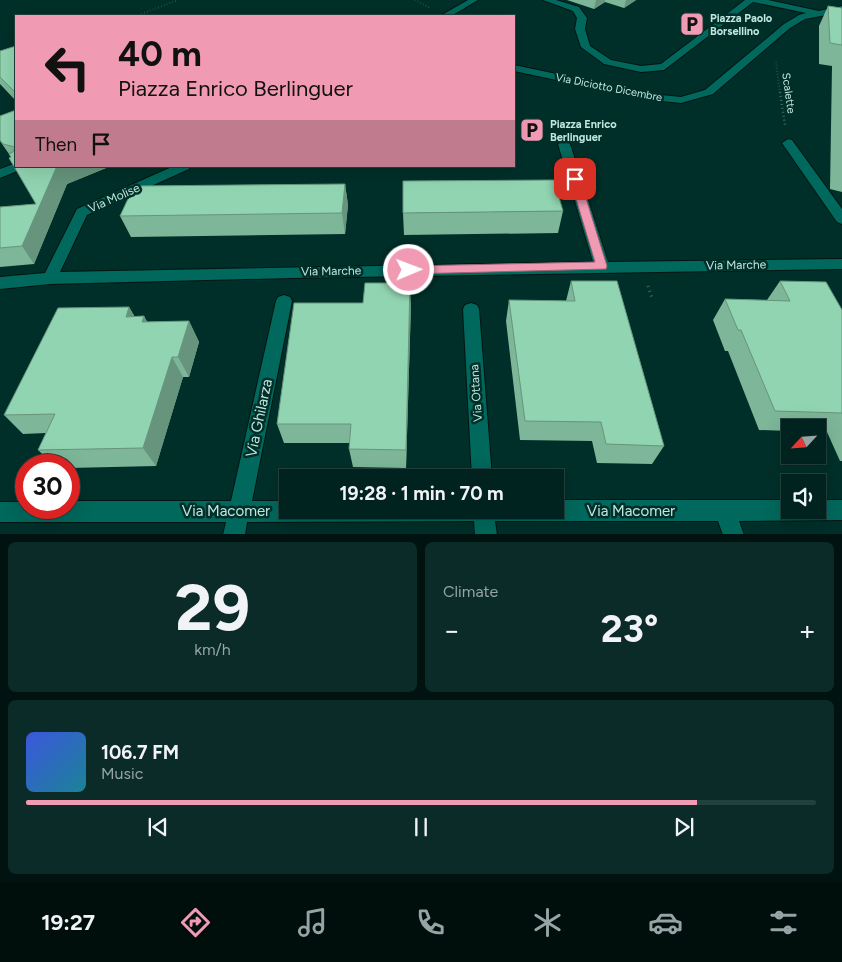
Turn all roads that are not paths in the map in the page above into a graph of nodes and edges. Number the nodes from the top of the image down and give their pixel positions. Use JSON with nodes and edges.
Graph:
{"nodes":[{"id":1,"x":474,"y":0,"type":"edge"},
{"id":2,"x":547,"y":0,"type":"edge"},
{"id":3,"x":750,"y":0,"type":"edge"},
{"id":4,"x":756,"y":0,"type":"edge"},
{"id":5,"x":842,"y":9,"type":"edge"},
{"id":6,"x":824,"y":13,"type":"junction"},
{"id":7,"x":842,"y":13,"type":"edge"},
{"id":8,"x":447,"y":15,"type":"edge"},
{"id":9,"x":515,"y":68,"type":"edge"},
{"id":10,"x":788,"y":143,"type":"road end"},
{"id":11,"x":564,"y":144,"type":"dead end"},
{"id":12,"x":16,"y":167,"type":"edge"},
{"id":13,"x":184,"y":167,"type":"edge"},
{"id":14,"x":0,"y":174,"type":"edge"},
{"id":15,"x":842,"y":219,"type":"edge"},
{"id":16,"x":842,"y":264,"type":"edge"},
{"id":17,"x":602,"y":266,"type":"junction"},
{"id":18,"x":50,"y":278,"type":"junction"},
{"id":19,"x":0,"y":283,"type":"edge"},
{"id":20,"x":284,"y":301,"type":"dead end"},
{"id":21,"x":471,"y":309,"type":"dead end"},
{"id":22,"x":481,"y":469,"type":"edge"},
{"id":23,"x":564,"y":510,"type":"edge"},
{"id":24,"x":725,"y":510,"type":"junction"},
{"id":25,"x":842,"y":510,"type":"edge"},
{"id":26,"x":239,"y":511,"type":"junction"},
{"id":27,"x":279,"y":511,"type":"edge"},
{"id":28,"x":0,"y":512,"type":"edge"},
{"id":29,"x":485,"y":519,"type":"edge"},
{"id":30,"x":234,"y":534,"type":"edge"},
{"id":31,"x":486,"y":534,"type":"edge"},
{"id":32,"x":734,"y":534,"type":"edge"}],
"edges":[{"from":1,"to":8,"type":"street"},
{"from":2,"to":3,"type":"street"},
{"from":4,"to":6,"type":"street"},
{"from":5,"to":6,"type":"street","name":"Via Diciotto Dicembre"},
{"from":6,"to":7,"type":"street","name":"Via Diciotto Dicembre"},
{"from":6,"to":9,"type":"street","name":"Via Diciotto Dicembre"},
{"from":10,"to":15,"type":"street"},
{"from":11,"to":17,"type":"street"},
{"from":12,"to":14,"type":"street"},
{"from":13,"to":18,"type":"street","name":"Via Molise"},
{"from":16,"to":17,"type":"street","name":"Via Marche"},
{"from":17,"to":18,"type":"street","name":"Via Marche"},
{"from":18,"to":19,"type":"street","name":"Via Marche"},
{"from":20,"to":26,"type":"street","name":"Via Ghilarza"},
{"from":21,"to":22,"type":"street","name":"Via Ottana"},
{"from":23,"to":24,"type":"street","name":"Via Macomer"},
{"from":24,"to":25,"type":"street","name":"Via Macomer"},
{"from":24,"to":32,"type":"street"},
{"from":26,"to":27,"type":"street","name":"Via Macomer"},
{"from":26,"to":28,"type":"street","name":"Via Macomer"},
{"from":26,"to":30,"type":"street","name":"Via Ghilarza"},
{"from":29,"to":31,"type":"street"}]}
